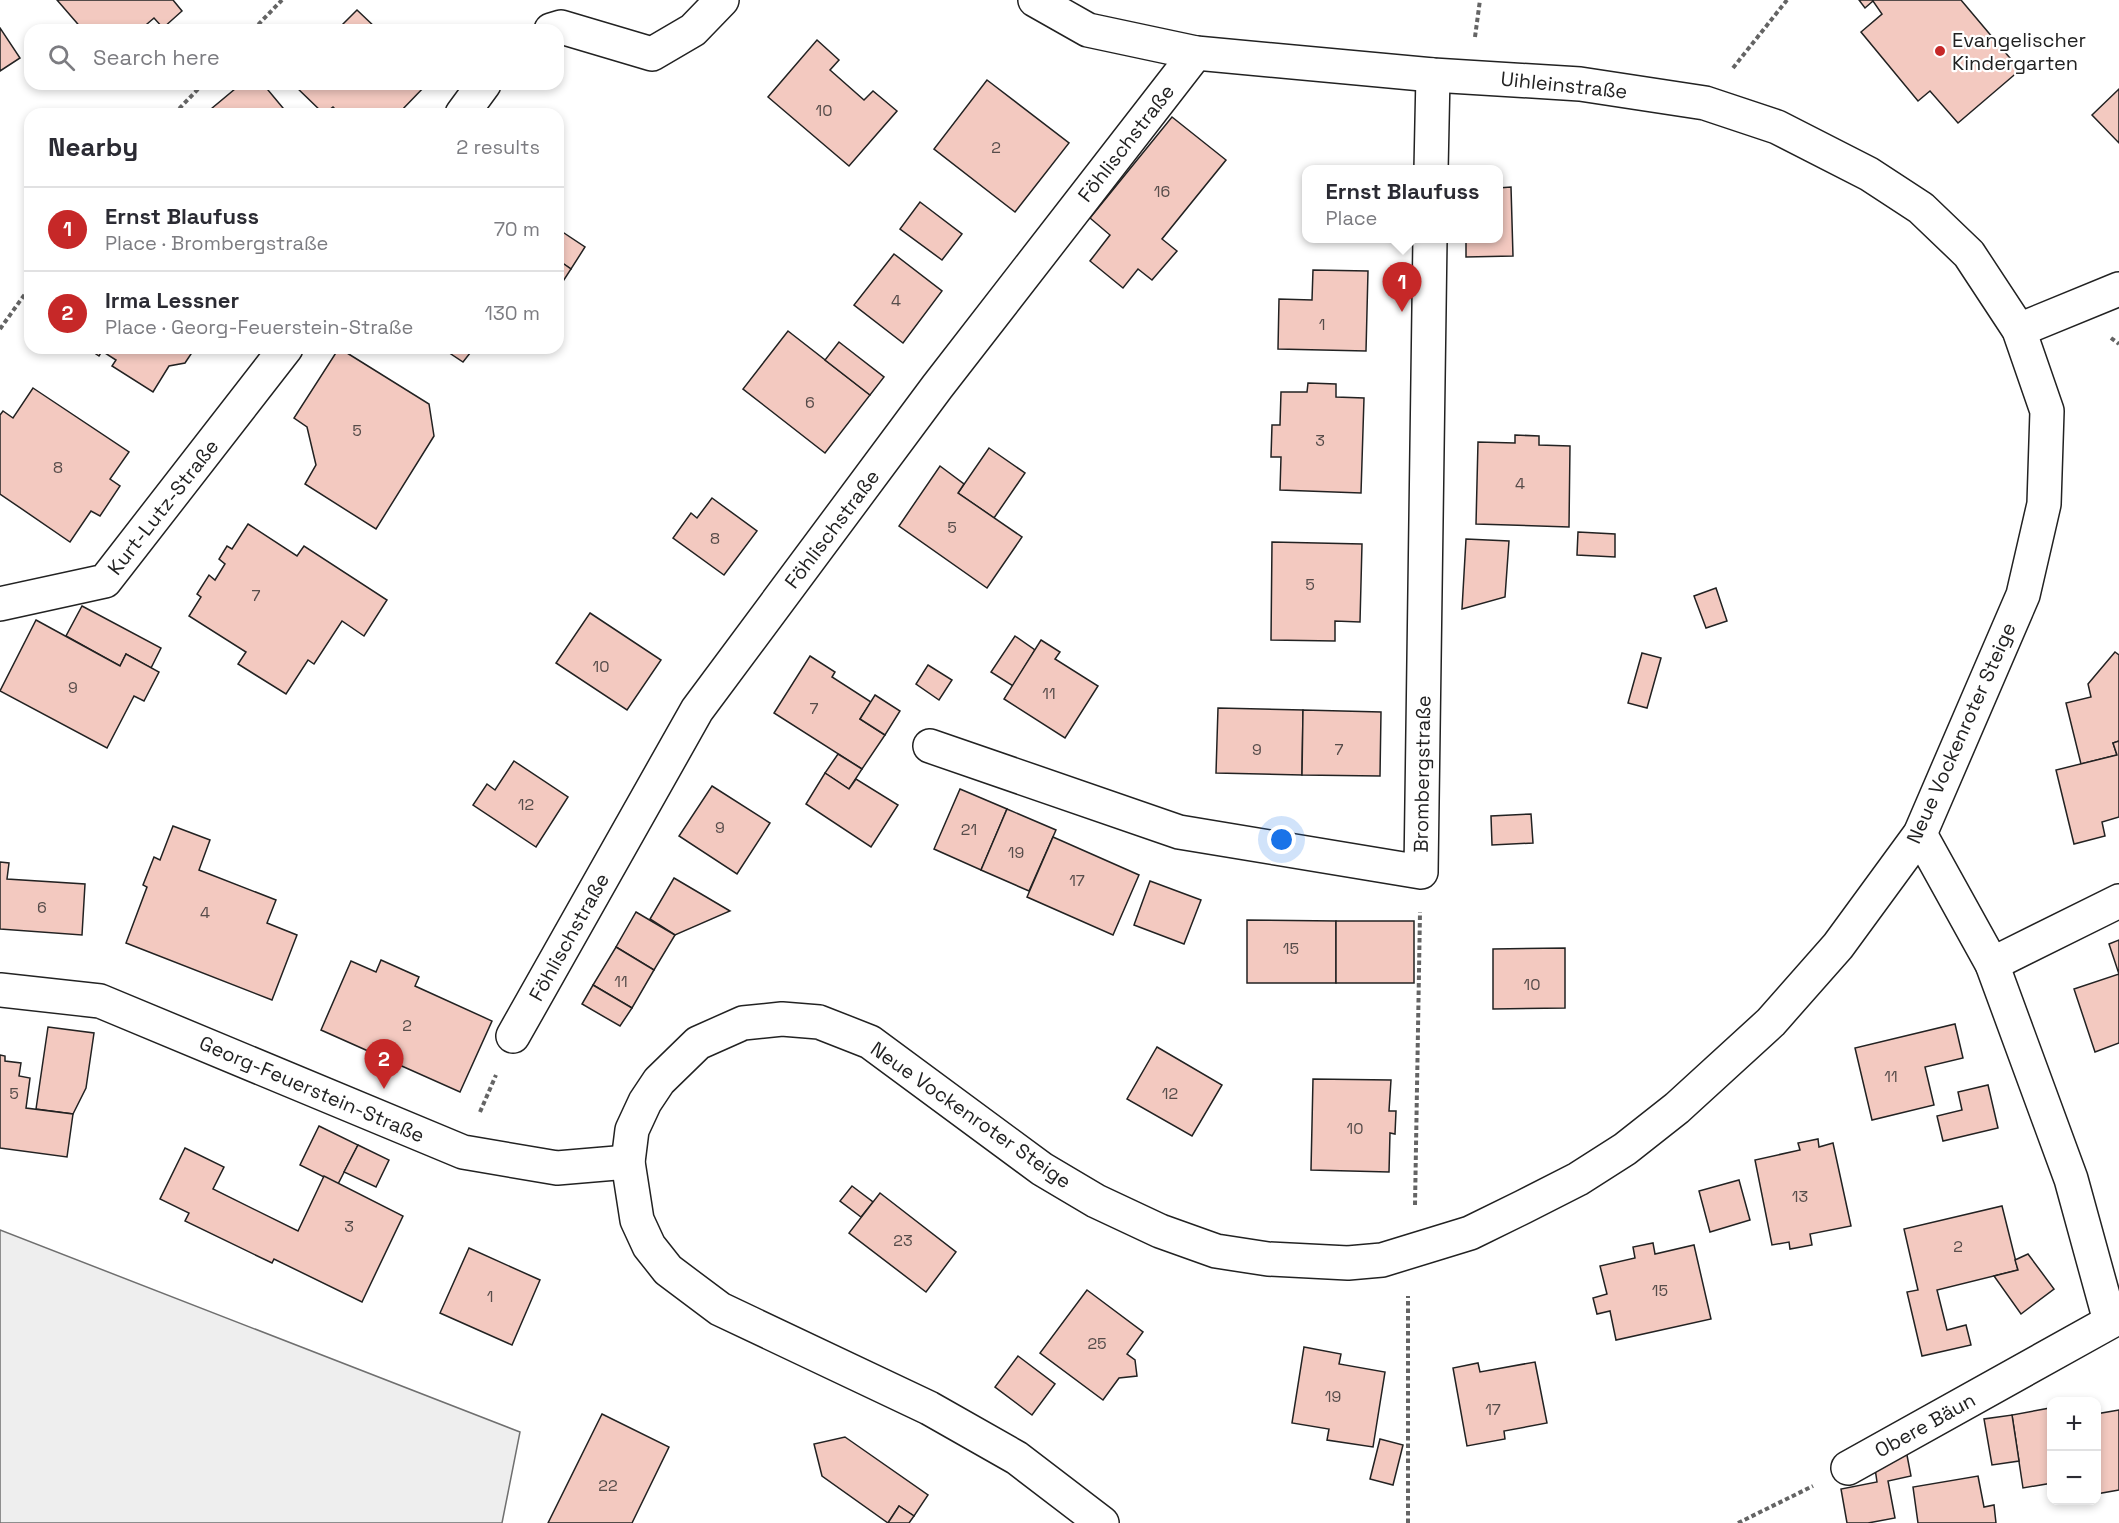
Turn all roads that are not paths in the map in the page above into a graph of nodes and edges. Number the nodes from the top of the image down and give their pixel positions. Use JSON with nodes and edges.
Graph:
{"nodes":[{"id":1,"x":722,"y":0,"type":"edge"},
{"id":2,"x":1035,"y":0,"type":"edge"},
{"id":3,"x":564,"y":28,"type":"edge"},
{"id":4,"x":1196,"y":53,"type":"junction"},
{"id":5,"x":1432,"y":75,"type":"junction"},
{"id":6,"x":480,"y":90,"type":"edge"},
{"id":7,"x":466,"y":108,"type":"edge"},
{"id":8,"x":1431,"y":165,"type":"edge"},
{"id":9,"x":1430,"y":243,"type":"edge"},
{"id":10,"x":2119,"y":289,"type":"edge"},
{"id":11,"x":2019,"y":330,"type":"junction"},
{"id":12,"x":281,"y":354,"type":"edge"},
{"id":13,"x":0,"y":604,"type":"edge"},
{"id":14,"x":930,"y":746,"type":"dead end"},
{"id":15,"x":1920,"y":834,"type":"junction"},
{"id":16,"x":2119,"y":900,"type":"edge"},
{"id":17,"x":1992,"y":964,"type":"junction"},
{"id":18,"x":0,"y":990,"type":"edge"},
{"id":19,"x":513,"y":1036,"type":"road end"},
{"id":20,"x":628,"y":1162,"type":"junction"},
{"id":21,"x":2114,"y":1319,"type":"edge"},
{"id":22,"x":1848,"y":1468,"type":"road end"},
{"id":23,"x":1102,"y":1523,"type":"edge"}],
"edges":[{"from":1,"to":3,"type":"street"},
{"from":2,"to":4,"type":"street","name":"Uihleinstraße"},
{"from":4,"to":5,"type":"street","name":"Uihleinstraße"},
{"from":4,"to":19,"type":"street","name":"Föhlischstraße"},
{"from":5,"to":8,"type":"street"},
{"from":5,"to":11,"type":"street","name":"Uihleinstraße"},
{"from":6,"to":7,"type":"street"},
{"from":9,"to":14,"type":"street","name":"Brombergstraße"},
{"from":10,"to":11,"type":"street"},
{"from":11,"to":15,"type":"street","name":"Neue Vockenroter Steige"},
{"from":12,"to":13,"type":"street","name":"Kurt-Lutz-Straße"},
{"from":15,"to":17,"type":"street","name":"Obere Bäun"},
{"from":15,"to":20,"type":"street","name":"Neue Vockenroter Steige"},
{"from":16,"to":17,"type":"street"},
{"from":17,"to":21,"type":"street","name":"Obere Bäun"},
{"from":18,"to":20,"type":"street","name":"Georg-Feuerstein-Straße"},
{"from":20,"to":23,"type":"street","name":"Neue Vockenroter Steige"},
{"from":21,"to":22,"type":"street","name":"Obere Bäun"}]}
